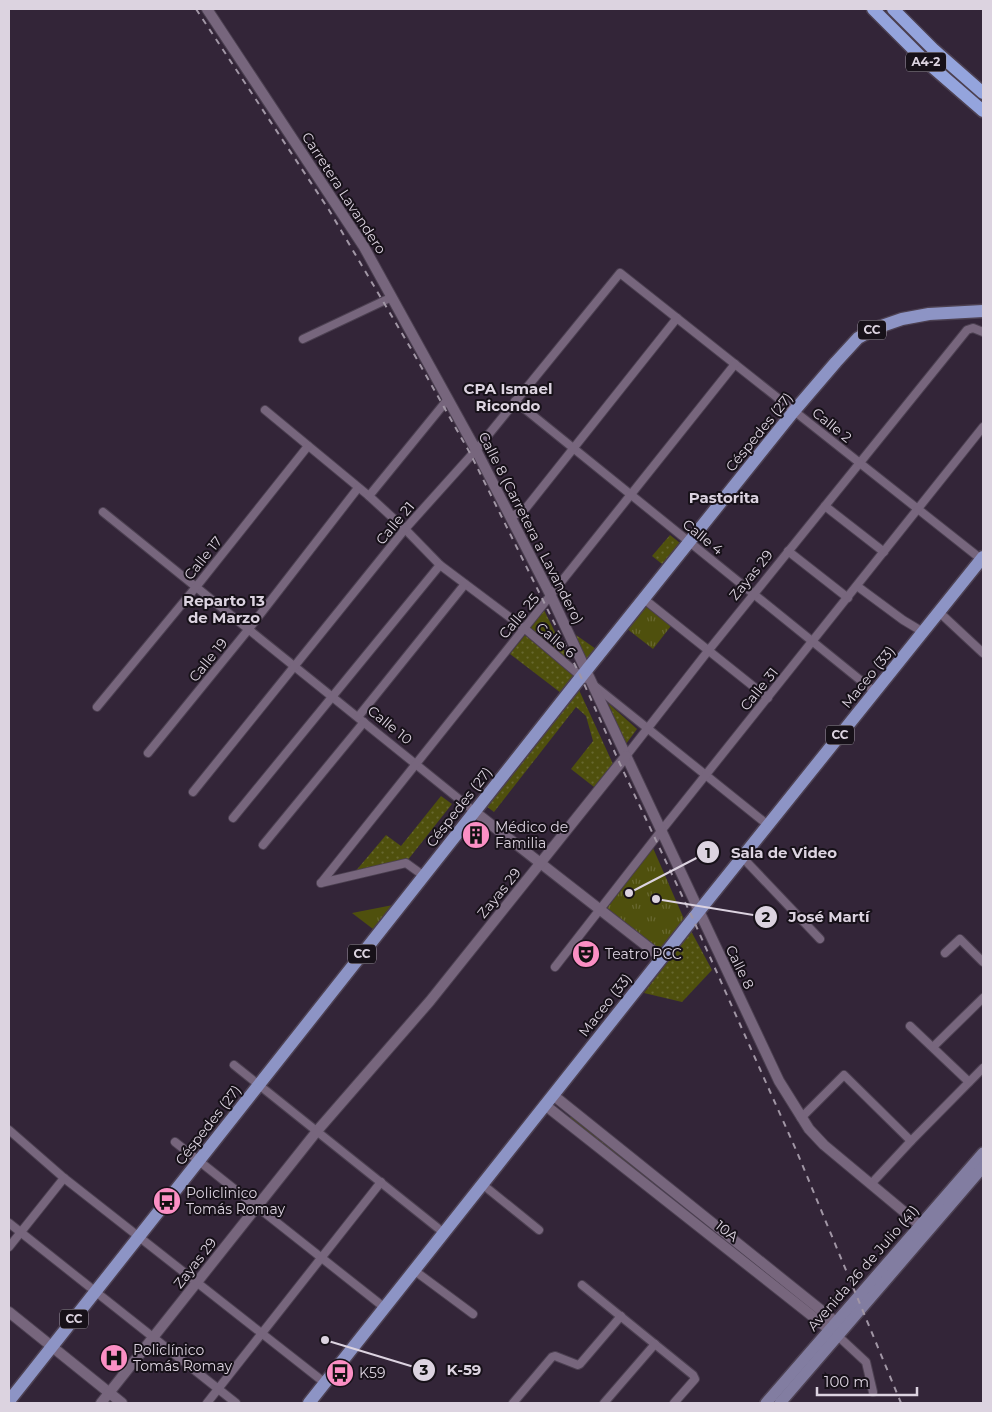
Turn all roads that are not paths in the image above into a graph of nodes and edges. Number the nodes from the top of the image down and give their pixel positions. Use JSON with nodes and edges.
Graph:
{"nodes":[{"id":1,"x":207,"y":9,"type":"edge"},
{"id":2,"x":873,"y":9,"type":"edge"},
{"id":3,"x":893,"y":9,"type":"edge"},
{"id":4,"x":983,"y":93,"type":"edge"},
{"id":5,"x":983,"y":111,"type":"edge"},
{"id":6,"x":620,"y":273,"type":"joint"},
{"id":7,"x":392,"y":297,"type":"junction"},
{"id":8,"x":983,"y":311,"type":"edge"},
{"id":9,"x":677,"y":318,"type":"junction"},
{"id":10,"x":983,"y":332,"type":"edge"},
{"id":11,"x":303,"y":339,"type":"dead end"},
{"id":12,"x":735,"y":364,"type":"junction"},
{"id":13,"x":448,"y":399,"type":"junction"},
{"id":14,"x":515,"y":402,"type":"junction"},
{"id":15,"x":265,"y":410,"type":"dead end"},
{"id":16,"x":794,"y":411,"type":"junction"},
{"id":17,"x":983,"y":427,"type":"edge"},
{"id":18,"x":308,"y":446,"type":"junction"},
{"id":19,"x":574,"y":449,"type":"junction"},
{"id":20,"x":476,"y":450,"type":"junction"},
{"id":21,"x":859,"y":463,"type":"junction"},
{"id":22,"x":358,"y":488,"type":"junction"},
{"id":23,"x":632,"y":495,"type":"junction"},
{"id":24,"x":369,"y":496,"type":"junction"},
{"id":25,"x":825,"y":506,"type":"junction"},
{"id":26,"x":918,"y":510,"type":"junction"},
{"id":27,"x":103,"y":512,"type":"dead end"},
{"id":28,"x":511,"y":517,"type":"junction"},
{"id":29,"x":406,"y":530,"type":"junction"},
{"id":30,"x":689,"y":542,"type":"junction"},
{"id":31,"x":788,"y":551,"type":"junction"},
{"id":32,"x":884,"y":552,"type":"junction"},
{"id":33,"x":982,"y":558,"type":"edge"},
{"id":34,"x":440,"y":565,"type":"junction"},
{"id":35,"x":465,"y":584,"type":"junction"},
{"id":36,"x":857,"y":586,"type":"junction"},
{"id":37,"x":196,"y":587,"type":"junction"},
{"id":38,"x":754,"y":594,"type":"junction"},
{"id":39,"x":551,"y":596,"type":"junction"},
{"id":40,"x":848,"y":598,"type":"junction"},
{"id":41,"x":644,"y":599,"type":"junction"},
{"id":42,"x":939,"y":612,"type":"junction"},
{"id":43,"x":524,"y":628,"type":"junction"},
{"id":44,"x":248,"y":630,"type":"junction"},
{"id":45,"x":923,"y":632,"type":"junction"},
{"id":46,"x":812,"y":642,"type":"junction"},
{"id":47,"x":708,"y":651,"type":"junction"},
{"id":48,"x":983,"y":653,"type":"edge"},
{"id":49,"x":294,"y":667,"type":"junction"},
{"id":50,"x":584,"y":674,"type":"junction"},
{"id":51,"x":593,"y":685,"type":"junction"},
{"id":52,"x":875,"y":692,"type":"junction"},
{"id":53,"x":332,"y":697,"type":"junction"},
{"id":54,"x":768,"y":698,"type":"junction"},
{"id":55,"x":97,"y":707,"type":"dead end"},
{"id":56,"x":361,"y":720,"type":"junction"},
{"id":57,"x":647,"y":729,"type":"junction"},
{"id":58,"x":148,"y":753,"type":"dead end"},
{"id":59,"x":626,"y":756,"type":"junction"},
{"id":60,"x":417,"y":764,"type":"junction"},
{"id":61,"x":706,"y":775,"type":"junction"},
{"id":62,"x":193,"y":792,"type":"dead end"},
{"id":63,"x":475,"y":812,"type":"junction"},
{"id":64,"x":233,"y":818,"type":"dead end"},
{"id":65,"x":768,"y":825,"type":"junction"},
{"id":66,"x":661,"y":831,"type":"junction"},
{"id":67,"x":263,"y":846,"type":"dead end"},
{"id":68,"x":742,"y":857,"type":"junction"},
{"id":69,"x":540,"y":863,"type":"junction"},
{"id":70,"x":424,"y":876,"type":"junction"},
{"id":71,"x":600,"y":910,"type":"junction"},
{"id":72,"x":699,"y":911,"type":"junction"},
{"id":73,"x":820,"y":939,"type":"dead end"},
{"id":74,"x":945,"y":953,"type":"dead end"},
{"id":75,"x":662,"y":958,"type":"junction"},
{"id":76,"x":983,"y":962,"type":"edge"},
{"id":77,"x":555,"y":966,"type":"dead end"},
{"id":78,"x":983,"y":998,"type":"edge"},
{"id":79,"x":910,"y":1026,"type":"dead end"},
{"id":80,"x":932,"y":1047,"type":"junction"},
{"id":81,"x":234,"y":1065,"type":"dead end"},
{"id":82,"x":983,"y":1068,"type":"edge"},
{"id":83,"x":969,"y":1082,"type":"junction"},
{"id":84,"x":259,"y":1085,"type":"junction"},
{"id":85,"x":549,"y":1100,"type":"junction"},
{"id":86,"x":801,"y":1118,"type":"junction"},
{"id":87,"x":9,"y":1130,"type":"edge"},
{"id":88,"x":317,"y":1131,"type":"junction"},
{"id":89,"x":911,"y":1140,"type":"junction"},
{"id":90,"x":175,"y":1142,"type":"dead end"},
{"id":91,"x":983,"y":1153,"type":"edge"},
{"id":92,"x":200,"y":1160,"type":"junction"},
{"id":93,"x":983,"y":1167,"type":"edge"},
{"id":94,"x":64,"y":1178,"type":"junction"},
{"id":95,"x":381,"y":1182,"type":"junction"},
{"id":96,"x":482,"y":1184,"type":"junction"},
{"id":97,"x":870,"y":1184,"type":"junction"},
{"id":98,"x":667,"y":1186,"type":"junction"},
{"id":99,"x":660,"y":1196,"type":"junction"},
{"id":100,"x":257,"y":1206,"type":"junction"},
{"id":101,"x":9,"y":1223,"type":"edge"},
{"id":102,"x":925,"y":1229,"type":"junction"},
{"id":103,"x":540,"y":1230,"type":"dead end"},
{"id":104,"x":20,"y":1232,"type":"junction"},
{"id":105,"x":444,"y":1233,"type":"junction"},
{"id":106,"x":139,"y":1237,"type":"junction"},
{"id":107,"x":9,"y":1247,"type":"edge"},
{"id":108,"x":322,"y":1257,"type":"junction"},
{"id":109,"x":415,"y":1271,"type":"junction"},
{"id":110,"x":197,"y":1282,"type":"junction"},
{"id":111,"x":582,"y":1285,"type":"dead end"},
{"id":112,"x":95,"y":1292,"type":"junction"},
{"id":113,"x":385,"y":1308,"type":"junction"},
{"id":114,"x":9,"y":1312,"type":"edge"},
{"id":115,"x":472,"y":1314,"type":"dead end"},
{"id":116,"x":621,"y":1316,"type":"junction"},
{"id":117,"x":837,"y":1329,"type":"junction"},
{"id":118,"x":262,"y":1333,"type":"junction"},
{"id":119,"x":154,"y":1338,"type":"junction"},
{"id":120,"x":655,"y":1344,"type":"junction"},
{"id":121,"x":52,"y":1346,"type":"junction"},
{"id":122,"x":325,"y":1383,"type":"junction"},
{"id":123,"x":218,"y":1389,"type":"junction"},
{"id":124,"x":873,"y":1392,"type":"dead end"},
{"id":125,"x":109,"y":1393,"type":"junction"},
{"id":126,"x":9,"y":1401,"type":"edge"},
{"id":127,"x":101,"y":1403,"type":"edge"},
{"id":128,"x":122,"y":1403,"type":"edge"},
{"id":129,"x":207,"y":1403,"type":"edge"},
{"id":130,"x":236,"y":1403,"type":"edge"},
{"id":131,"x":309,"y":1403,"type":"edge"},
{"id":132,"x":513,"y":1403,"type":"edge"},
{"id":133,"x":604,"y":1403,"type":"edge"},
{"id":134,"x":674,"y":1403,"type":"edge"},
{"id":135,"x":766,"y":1403,"type":"edge"},
{"id":136,"x":780,"y":1403,"type":"edge"}],
"edges":[{"from":1,"to":7,"type":"street","name":"Carretera Lavandero"},
{"from":2,"to":5,"type":"highway","number":"A4-2"},
{"from":3,"to":4,"type":"highway","number":"A4-2"},
{"from":6,"to":9,"type":"street","name":"Calle 2"},
{"from":6,"to":14,"type":"street","name":"Calle 21"},
{"from":7,"to":11,"type":"street"},
{"from":7,"to":13,"type":"street","name":"Carretera Lavandero"},
{"from":8,"to":16,"type":"main road","name":"Céspedes (27)","number":"CC"},
{"from":9,"to":12,"type":"street","name":"Calle 2"},
{"from":9,"to":19,"type":"street"},
{"from":10,"to":21,"type":"street","name":"Zayas 29"},
{"from":12,"to":16,"type":"street","name":"Calle 2"},
{"from":12,"to":23,"type":"street","name":"Calle 25"},
{"from":13,"to":20,"type":"street","name":"Calle 8 (Carretera a Lavandero)"},
{"from":13,"to":24,"type":"street"},
{"from":14,"to":19,"type":"street","name":"Calle 4"},
{"from":14,"to":20,"type":"street","name":"Calle 21"},
{"from":15,"to":18,"type":"street","name":"Calle 6"},
{"from":16,"to":21,"type":"street","name":"Calle 2"},
{"from":16,"to":30,"type":"main road","name":"Céspedes (27)","number":"CC"},
{"from":17,"to":26,"type":"street","name":"Calle 31"},
{"from":18,"to":22,"type":"street","name":"Calle 6"},
{"from":18,"to":37,"type":"street","name":"Calle 17"},
{"from":19,"to":23,"type":"street","name":"Calle 4"},
{"from":19,"to":28,"type":"street"},
{"from":20,"to":28,"type":"street","name":"Calle 8 (Carretera a Lavandero)"},
{"from":20,"to":29,"type":"street","name":"Calle 21"},
{"from":21,"to":25,"type":"street","name":"Zayas 29"},
{"from":21,"to":26,"type":"street","name":"Calle 2"},
{"from":22,"to":24,"type":"street","name":"Calle 6"},
{"from":22,"to":44,"type":"street","name":"Calle 19"},
{"from":23,"to":30,"type":"street","name":"Calle 4"},
{"from":23,"to":39,"type":"street","name":"Calle 25"},
{"from":24,"to":29,"type":"street","name":"Calle 6"},
{"from":25,"to":31,"type":"street","name":"Zayas 29"},
{"from":25,"to":32,"type":"street"},
{"from":26,"to":32,"type":"street","name":"Calle 31"},
{"from":26,"to":33,"type":"street","name":"Calle 2"},
{"from":27,"to":37,"type":"street","name":"Calle 10"},
{"from":28,"to":39,"type":"street","name":"Calle 8 (Carretera a Lavandero)"},
{"from":29,"to":34,"type":"street","name":"Calle 6"},
{"from":29,"to":49,"type":"street","name":"Calle 21"},
{"from":30,"to":38,"type":"street","name":"Calle 4"},
{"from":30,"to":41,"type":"main road","name":"Céspedes (27)","number":"CC"},
{"from":31,"to":38,"type":"street","name":"Zayas 29"},
{"from":31,"to":40,"type":"street"},
{"from":32,"to":36,"type":"street","name":"Calle 31"},
{"from":33,"to":42,"type":"main road","name":"Maceo (33)","number":"CC"},
{"from":34,"to":35,"type":"street","name":"Calle 6"},
{"from":34,"to":53,"type":"street"},
{"from":35,"to":43,"type":"street","name":"Calle 6"},
{"from":35,"to":56,"type":"street"},
{"from":36,"to":40,"type":"street","name":"Calle 31"},
{"from":36,"to":45,"type":"street"},
{"from":37,"to":44,"type":"street","name":"Calle 10"},
{"from":37,"to":55,"type":"street","name":"Calle 17"},
{"from":38,"to":46,"type":"street","name":"Calle 4"},
{"from":38,"to":47,"type":"street","name":"Zayas 29"},
{"from":39,"to":43,"type":"street","name":"Calle 25"},
{"from":39,"to":50,"type":"street","name":"Calle 8 (Carretera a Lavandero)"},
{"from":40,"to":46,"type":"street","name":"Calle 31"},
{"from":41,"to":47,"type":"street"},
{"from":41,"to":50,"type":"main road","name":"Céspedes (27)","number":"CC"},
{"from":42,"to":45,"type":"main road","name":"Maceo (33)","number":"CC"},
{"from":42,"to":48,"type":"street"},
{"from":43,"to":50,"type":"street","name":"Calle 6"},
{"from":43,"to":60,"type":"street","name":"Calle 25"},
{"from":44,"to":49,"type":"street","name":"Calle 10"},
{"from":44,"to":58,"type":"street","name":"Calle 19"},
{"from":45,"to":52,"type":"main road","name":"Maceo (33)","number":"CC"},
{"from":46,"to":52,"type":"street","name":"Calle 4"},
{"from":46,"to":54,"type":"street","name":"Calle 31"},
{"from":47,"to":54,"type":"street"},
{"from":47,"to":57,"type":"street","name":"Zayas 29"},
{"from":49,"to":53,"type":"street","name":"Calle 10"},
{"from":49,"to":62,"type":"street","name":"Calle 21"},
{"from":50,"to":51,"type":"street","name":"Calle 8"},
{"from":50,"to":63,"type":"main road","name":"Céspedes (27)","number":"CC"},
{"from":51,"to":57,"type":"street"},
{"from":51,"to":59,"type":"street","name":"Calle 8"},
{"from":52,"to":65,"type":"main road","name":"Maceo (33)","number":"CC"},
{"from":53,"to":56,"type":"street","name":"Calle 10"},
{"from":53,"to":64,"type":"street"},
{"from":54,"to":61,"type":"street","name":"Calle 31"},
{"from":56,"to":60,"type":"street","name":"Calle 10"},
{"from":56,"to":67,"type":"street"},
{"from":57,"to":59,"type":"street","name":"Zayas 29"},
{"from":57,"to":61,"type":"street"},
{"from":59,"to":66,"type":"street","name":"Calle 8"},
{"from":59,"to":69,"type":"street","name":"Zayas 29"},
{"from":60,"to":63,"type":"street","name":"Calle 10"},
{"from":60,"to":70,"type":"street","name":"Calle 25"},
{"from":61,"to":65,"type":"street"},
{"from":61,"to":66,"type":"street","name":"Calle 31"},
{"from":63,"to":69,"type":"street","name":"Calle 10"},
{"from":63,"to":70,"type":"main road","name":"Céspedes (27)","number":"CC"},
{"from":65,"to":68,"type":"main road","name":"Maceo (33)","number":"CC"},
{"from":66,"to":71,"type":"street","name":"Calle 31"},
{"from":66,"to":72,"type":"street","name":"Calle 8"},
{"from":68,"to":72,"type":"main road","name":"Maceo (33)","number":"CC"},
{"from":68,"to":73,"type":"street"},
{"from":69,"to":71,"type":"street","name":"Calle 10"},
{"from":69,"to":88,"type":"street","name":"Zayas 29"},
{"from":70,"to":84,"type":"main road","name":"Céspedes (27)","number":"CC"},
{"from":71,"to":75,"type":"street","name":"Calle 10"},
{"from":71,"to":77,"type":"street","name":"Calle 31"},
{"from":72,"to":75,"type":"main road","name":"Maceo (33)","number":"CC"},
{"from":72,"to":86,"type":"street","name":"Calle 8"},
{"from":74,"to":76,"type":"street"},
{"from":75,"to":85,"type":"main road","name":"Maceo (33)","number":"CC"},
{"from":78,"to":80,"type":"street"},
{"from":79,"to":80,"type":"street"},
{"from":80,"to":83,"type":"street"},
{"from":81,"to":84,"type":"street"},
{"from":82,"to":83,"type":"street"},
{"from":83,"to":89,"type":"street"},
{"from":84,"to":88,"type":"street"},
{"from":84,"to":92,"type":"main road","name":"Céspedes (27)","number":"CC"},
{"from":85,"to":96,"type":"main road","name":"Maceo (33)","number":"CC"},
{"from":85,"to":98,"type":"street","name":"10A"},
{"from":85,"to":99,"type":"street","name":"10A"},
{"from":86,"to":89,"type":"street"},
{"from":86,"to":97,"type":"street","name":"Calle 8"},
{"from":87,"to":94,"type":"street"},
{"from":88,"to":95,"type":"street"},
{"from":88,"to":100,"type":"street","name":"Zayas 29"},
{"from":89,"to":97,"type":"street"},
{"from":90,"to":92,"type":"street"},
{"from":91,"to":102,"type":"main road","name":"Avenida 26 de Julio (41)"},
{"from":92,"to":100,"type":"street"},
{"from":92,"to":106,"type":"main road","name":"Céspedes (27)","number":"CC"},
{"from":93,"to":102,"type":"main road","name":"Avenida 26 de Julio (41)"},
{"from":94,"to":104,"type":"street"},
{"from":94,"to":106,"type":"street"},
{"from":95,"to":105,"type":"street"},
{"from":95,"to":108,"type":"street"},
{"from":96,"to":103,"type":"street"},
{"from":96,"to":105,"type":"main road","name":"Maceo (33)","number":"CC"},
{"from":97,"to":102,"type":"street","name":"Calle 8"},
{"from":98,"to":99,"type":"street"},
{"from":98,"to":117,"type":"street","name":"10A"},
{"from":99,"to":117,"type":"street","name":"10A"},
{"from":100,"to":108,"type":"street"},
{"from":100,"to":110,"type":"street","name":"Zayas 29"},
{"from":101,"to":104,"type":"street"},
{"from":102,"to":117,"type":"main road","name":"Avenida 26 de Julio (41)"},
{"from":104,"to":107,"type":"street"},
{"from":104,"to":112,"type":"street"},
{"from":105,"to":109,"type":"main road","name":"Maceo (33)","number":"CC"},
{"from":106,"to":110,"type":"street"},
{"from":106,"to":112,"type":"main road","name":"Céspedes (27)","number":"CC"},
{"from":108,"to":113,"type":"street"},
{"from":108,"to":118,"type":"street"},
{"from":109,"to":113,"type":"main road","name":"Maceo (33)","number":"CC"},
{"from":109,"to":115,"type":"street"},
{"from":110,"to":118,"type":"street"},
{"from":110,"to":119,"type":"street","name":"Zayas 29"},
{"from":111,"to":116,"type":"street"},
{"from":112,"to":119,"type":"street"},
{"from":112,"to":121,"type":"main road","name":"Céspedes (27)","number":"CC"},
{"from":113,"to":122,"type":"main road","name":"Maceo (33)","number":"CC"},
{"from":114,"to":121,"type":"street"},
{"from":116,"to":120,"type":"street"},
{"from":116,"to":132,"type":"street"},
{"from":117,"to":124,"type":"street","name":"10A"},
{"from":117,"to":135,"type":"main road","name":"Avenida 26 de Julio (41)"},
{"from":117,"to":136,"type":"main road","name":"Avenida 26 de Julio (41)"},
{"from":118,"to":122,"type":"street"},
{"from":118,"to":123,"type":"street"},
{"from":119,"to":123,"type":"street"},
{"from":119,"to":125,"type":"street","name":"Zayas 29"},
{"from":120,"to":133,"type":"street"},
{"from":120,"to":134,"type":"street"},
{"from":121,"to":125,"type":"street"},
{"from":121,"to":126,"type":"main road","name":"Céspedes (27)","number":"CC"},
{"from":122,"to":131,"type":"main road","name":"Maceo (33)","number":"CC"},
{"from":123,"to":129,"type":"street"},
{"from":123,"to":130,"type":"street"},
{"from":125,"to":127,"type":"street","name":"Zayas 29"},
{"from":125,"to":128,"type":"street"}]}
